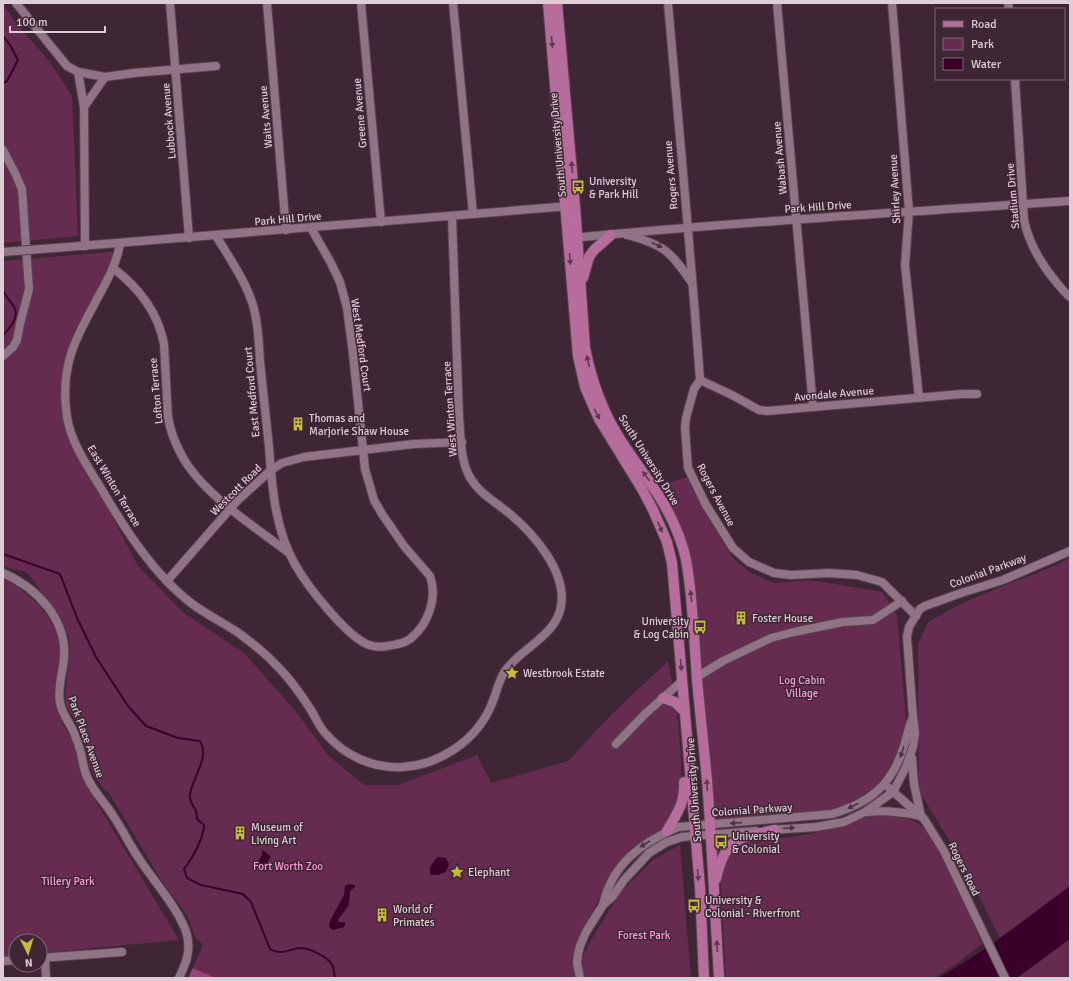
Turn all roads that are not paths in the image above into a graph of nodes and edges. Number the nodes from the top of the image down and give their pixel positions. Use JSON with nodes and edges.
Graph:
{"nodes":[{"id":1,"x":16,"y":3,"type":"edge"},
{"id":2,"x":170,"y":3,"type":"edge"},
{"id":3,"x":267,"y":3,"type":"edge"},
{"id":4,"x":361,"y":3,"type":"edge"},
{"id":5,"x":453,"y":3,"type":"edge"},
{"id":6,"x":548,"y":3,"type":"edge"},
{"id":7,"x":557,"y":3,"type":"edge"},
{"id":8,"x":668,"y":3,"type":"edge"},
{"id":9,"x":777,"y":3,"type":"edge"},
{"id":10,"x":892,"y":3,"type":"edge"},
{"id":11,"x":216,"y":66,"type":"dead end"},
{"id":12,"x":176,"y":70,"type":"junction"},
{"id":13,"x":78,"y":72,"type":"junction"},
{"id":14,"x":105,"y":77,"type":"junction"},
{"id":15,"x":1015,"y":80,"type":"edge"},
{"id":16,"x":84,"y":107,"type":"junction"},
{"id":17,"x":3,"y":150,"type":"edge"},
{"id":18,"x":1070,"y":202,"type":"edge"},
{"id":19,"x":1024,"y":204,"type":"junction"},
{"id":20,"x":570,"y":206,"type":"junction"},
{"id":21,"x":909,"y":211,"type":"junction"},
{"id":22,"x":473,"y":214,"type":"junction"},
{"id":23,"x":452,"y":216,"type":"junction"},
{"id":24,"x":796,"y":220,"type":"junction"},
{"id":25,"x":381,"y":222,"type":"junction"},
{"id":26,"x":311,"y":228,"type":"junction"},
{"id":27,"x":687,"y":228,"type":"junction"},
{"id":28,"x":286,"y":230,"type":"junction"},
{"id":29,"x":616,"y":234,"type":"junction"},
{"id":30,"x":216,"y":236,"type":"junction"},
{"id":31,"x":190,"y":238,"type":"junction"},
{"id":32,"x":573,"y":238,"type":"junction"},
{"id":33,"x":120,"y":243,"type":"junction"},
{"id":34,"x":83,"y":246,"type":"junction"},
{"id":35,"x":3,"y":252,"type":"edge"},
{"id":36,"x":113,"y":268,"type":"junction"},
{"id":37,"x":581,"y":284,"type":"junction"},
{"id":38,"x":693,"y":285,"type":"junction"},
{"id":39,"x":1070,"y":297,"type":"edge"},
{"id":40,"x":3,"y":356,"type":"edge"},
{"id":41,"x":700,"y":380,"type":"junction"},
{"id":42,"x":977,"y":394,"type":"dead end"},
{"id":43,"x":919,"y":398,"type":"junction"},
{"id":44,"x":813,"y":407,"type":"junction"},
{"id":45,"x":462,"y":442,"type":"junction"},
{"id":46,"x":362,"y":450,"type":"junction"},
{"id":47,"x":271,"y":470,"type":"junction"},
{"id":48,"x":230,"y":508,"type":"junction"},
{"id":49,"x":1070,"y":551,"type":"edge"},
{"id":50,"x":290,"y":553,"type":"junction"},
{"id":51,"x":3,"y":573,"type":"edge"},
{"id":52,"x":167,"y":581,"type":"junction"},
{"id":53,"x":902,"y":601,"type":"junction"},
{"id":54,"x":916,"y":616,"type":"junction"},
{"id":55,"x":697,"y":677,"type":"junction"},
{"id":56,"x":682,"y":681,"type":"junction"},
{"id":57,"x":664,"y":698,"type":"junction"},
{"id":58,"x":684,"y":710,"type":"junction"},
{"id":59,"x":913,"y":717,"type":"junction"},
{"id":60,"x":686,"y":730,"type":"junction"},
{"id":61,"x":616,"y":744,"type":"dead end"},
{"id":62,"x":912,"y":751,"type":"junction"},
{"id":63,"x":370,"y":763,"type":"joint"},
{"id":64,"x":884,"y":784,"type":"junction"},
{"id":65,"x":893,"y":792,"type":"junction"},
{"id":66,"x":865,"y":812,"type":"junction"},
{"id":67,"x":921,"y":816,"type":"junction"},
{"id":68,"x":694,"y":824,"type":"junction"},
{"id":69,"x":709,"y":824,"type":"junction"},
{"id":70,"x":775,"y":830,"type":"junction"},
{"id":71,"x":667,"y":831,"type":"junction"},
{"id":72,"x":710,"y":835,"type":"junction"},
{"id":73,"x":695,"y":836,"type":"junction"},
{"id":74,"x":713,"y":891,"type":"junction"},
{"id":75,"x":603,"y":905,"type":"junction"},
{"id":76,"x":122,"y":952,"type":"dead end"},
{"id":77,"x":48,"y":958,"type":"edge"},
{"id":78,"x":179,"y":978,"type":"edge"},
{"id":79,"x":580,"y":978,"type":"edge"},
{"id":80,"x":704,"y":978,"type":"edge"},
{"id":81,"x":719,"y":978,"type":"edge"},
{"id":82,"x":1005,"y":978,"type":"edge"}],
"edges":[{"from":1,"to":13,"type":"street"},
{"from":2,"to":12,"type":"street","name":"Lubbock Avenue"},
{"from":3,"to":28,"type":"street","name":"Waits Avenue"},
{"from":4,"to":25,"type":"street","name":"Greene Avenue"},
{"from":5,"to":22,"type":"street"},
{"from":6,"to":20,"type":"main road","name":"South University Drive","one_way":true},
{"from":20,"to":7,"type":"main road","name":"South University Drive","one_way":true},
{"from":8,"to":27,"type":"street","name":"Rogers Avenue"},
{"from":9,"to":24,"type":"street","name":"Wabash Avenue"},
{"from":10,"to":21,"type":"street","name":"Shirley Avenue"},
{"from":11,"to":12,"type":"street"},
{"from":12,"to":14,"type":"street"},
{"from":12,"to":31,"type":"street","name":"Lubbock Avenue"},
{"from":13,"to":14,"type":"street"},
{"from":13,"to":16,"type":"street"},
{"from":14,"to":16,"type":"street"},
{"from":15,"to":19,"type":"street","name":"Stadium Drive"},
{"from":16,"to":34,"type":"street"},
{"from":17,"to":40,"type":"street"},
{"from":18,"to":19,"type":"street","name":"Park Hill Drive"},
{"from":19,"to":21,"type":"street","name":"Park Hill Drive"},
{"from":19,"to":39,"type":"street","name":"Stadium Drive"},
{"from":20,"to":22,"type":"street","name":"Park Hill Drive"},
{"from":20,"to":32,"type":"main road","name":"South University Drive"},
{"from":21,"to":24,"type":"street","name":"Park Hill Drive"},
{"from":21,"to":43,"type":"street","name":"Shirley Avenue"},
{"from":22,"to":23,"type":"street","name":"Park Hill Drive"},
{"from":23,"to":25,"type":"street","name":"Park Hill Drive"},
{"from":23,"to":45,"type":"street","name":"West Winton Terrace"},
{"from":24,"to":27,"type":"street","name":"Park Hill Drive"},
{"from":24,"to":44,"type":"street","name":"Wabash Avenue"},
{"from":25,"to":26,"type":"street","name":"Park Hill Drive"},
{"from":26,"to":28,"type":"street","name":"Park Hill Drive"},
{"from":26,"to":46,"type":"street","name":"West Medford Court"},
{"from":27,"to":29,"type":"street","name":"Park Hill Drive"},
{"from":27,"to":38,"type":"street","name":"Rogers Avenue"},
{"from":28,"to":30,"type":"street","name":"Park Hill Drive"},
{"from":29,"to":32,"type":"street","name":"Park Hill Drive"},
{"from":29,"to":37,"type":"main road"},
{"from":29,"to":38,"type":"street","one_way":true},
{"from":30,"to":31,"type":"street","name":"Park Hill Drive"},
{"from":30,"to":47,"type":"street","name":"East Medford Court"},
{"from":31,"to":33,"type":"street","name":"Park Hill Drive"},
{"from":32,"to":37,"type":"main road","name":"South University Drive"},
{"from":32,"to":56,"type":"main road","name":"South University Drive","one_way":true},
{"from":33,"to":34,"type":"street","name":"Park Hill Drive"},
{"from":33,"to":36,"type":"street"},
{"from":34,"to":35,"type":"street","name":"Park Hill Drive","bridge":true},
{"from":36,"to":48,"type":"street","name":"Lofton Terrace"},
{"from":36,"to":52,"type":"street","name":"East Winton Terrace"},
{"from":55,"to":37,"type":"main road","name":"South University Drive","one_way":true},
{"from":38,"to":41,"type":"street","name":"Rogers Avenue"},
{"from":41,"to":44,"type":"street","name":"Avondale Avenue"},
{"from":41,"to":53,"type":"street","name":"Rogers Avenue"},
{"from":42,"to":43,"type":"street","name":"Avondale Avenue"},
{"from":43,"to":44,"type":"street","name":"Avondale Avenue"},
{"from":45,"to":46,"type":"street","name":"Westcott Road"},
{"from":45,"to":63,"type":"street","name":"West Winton Terrace"},
{"from":46,"to":47,"type":"street","name":"Westcott Road"},
{"from":46,"to":50,"type":"street","name":"West Medford Court"},
{"from":47,"to":48,"type":"street","name":"Westcott Road"},
{"from":47,"to":50,"type":"street","name":"East Medford Court"},
{"from":48,"to":50,"type":"street","name":"Lofton Terrace"},
{"from":48,"to":52,"type":"street","name":"Westcott Road"},
{"from":49,"to":54,"type":"street","name":"Colonial Parkway"},
{"from":51,"to":78,"type":"street","name":"Park Place Avenue"},
{"from":52,"to":63,"type":"street","name":"East Winton Terrace"},
{"from":53,"to":54,"type":"street","name":"Rogers Avenue"},
{"from":53,"to":55,"type":"street"},
{"from":54,"to":59,"type":"street"},
{"from":69,"to":55,"type":"main road","name":"South University Drive","one_way":true},
{"from":56,"to":57,"type":"street"},
{"from":56,"to":58,"type":"main road","name":"South University Drive"},
{"from":57,"to":58,"type":"main road"},
{"from":57,"to":61,"type":"street"},
{"from":58,"to":60,"type":"main road","name":"South University Drive"},
{"from":59,"to":62,"type":"street"},
{"from":59,"to":64,"type":"street","one_way":true},
{"from":60,"to":68,"type":"main road","name":"South University Drive"},
{"from":60,"to":71,"type":"main road"},
{"from":62,"to":65,"type":"street"},
{"from":62,"to":67,"type":"street"},
{"from":64,"to":65,"type":"street","name":"Rogers Road"},
{"from":64,"to":69,"type":"street","name":"Colonial Parkway","one_way":true},
{"from":65,"to":66,"type":"street","name":"Colonial Parkway"},
{"from":65,"to":67,"type":"street","name":"Rogers Road"},
{"from":66,"to":67,"type":"street"},
{"from":70,"to":66,"type":"street","name":"Colonial Parkway","one_way":true},
{"from":67,"to":82,"type":"street","name":"Rogers Road"},
{"from":68,"to":69,"type":"street","name":"Colonial Parkway"},
{"from":68,"to":71,"type":"street","name":"Colonial Parkway"},
{"from":68,"to":73,"type":"main road","name":"South University Drive"},
{"from":69,"to":72,"type":"main road","name":"South University Drive"},
{"from":70,"to":72,"type":"street","name":"Colonial Parkway"},
{"from":70,"to":74,"type":"main road"},
{"from":71,"to":75,"type":"street","name":"Colonial Parkway","one_way":true},
{"from":72,"to":73,"type":"street","name":"Colonial Parkway"},
{"from":72,"to":74,"type":"main road","name":"South University Drive"},
{"from":73,"to":75,"type":"street","name":"Colonial Parkway"},
{"from":73,"to":80,"type":"main road","name":"South University Drive","one_way":true},
{"from":81,"to":74,"type":"main road","name":"South University Drive","one_way":true},
{"from":75,"to":79,"type":"street","name":"Colonial Parkway"},
{"from":76,"to":77,"type":"street"}]}
